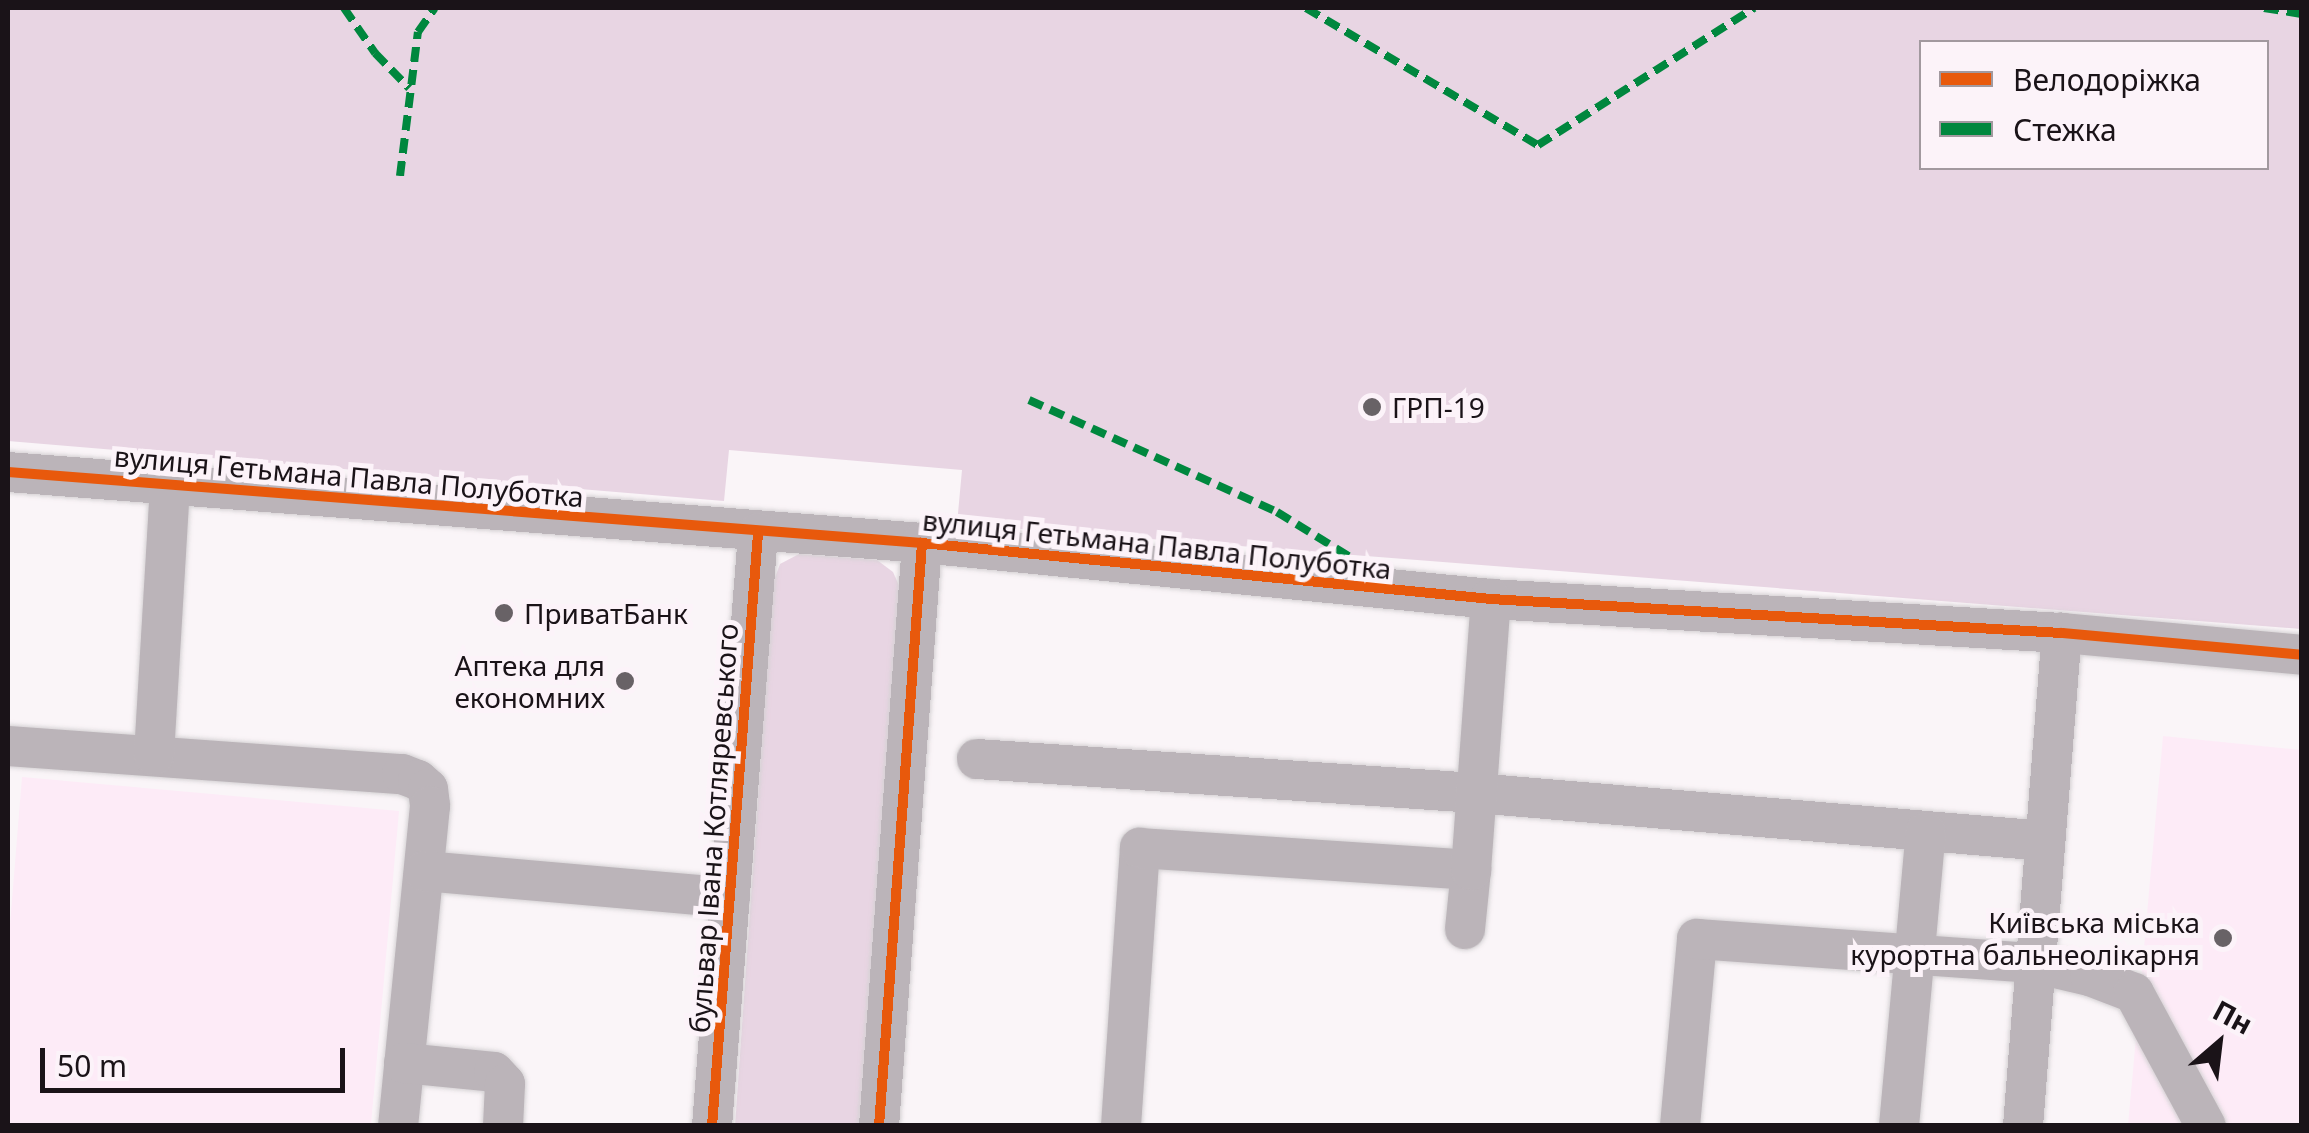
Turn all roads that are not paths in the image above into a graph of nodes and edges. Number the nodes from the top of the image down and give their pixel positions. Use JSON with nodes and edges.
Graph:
{"nodes":[{"id":1,"x":8,"y":472,"type":"edge"},
{"id":2,"x":170,"y":484,"type":"junction"},
{"id":3,"x":758,"y":533,"type":"junction"},
{"id":4,"x":922,"y":543,"type":"junction"},
{"id":5,"x":1491,"y":599,"type":"junction"},
{"id":6,"x":2062,"y":633,"type":"junction"},
{"id":7,"x":2302,"y":655,"type":"edge"},
{"id":8,"x":8,"y":746,"type":"edge"},
{"id":9,"x":154,"y":755,"type":"junction"},
{"id":10,"x":977,"y":758,"type":"dead end"},
{"id":11,"x":1475,"y":793,"type":"junction"},
{"id":12,"x":1926,"y":832,"type":"junction"},
{"id":13,"x":2045,"y":840,"type":"junction"},
{"id":14,"x":1471,"y":870,"type":"junction"},
{"id":15,"x":424,"y":871,"type":"junction"},
{"id":16,"x":730,"y":898,"type":"junction"},
{"id":17,"x":1465,"y":928,"type":"dead end"},
{"id":18,"x":2034,"y":963,"type":"junction"},
{"id":19,"x":404,"y":1063,"type":"junction"},
{"id":20,"x":398,"y":1126,"type":"edge"},
{"id":21,"x":503,"y":1126,"type":"edge"},
{"id":22,"x":712,"y":1126,"type":"edge"},
{"id":23,"x":879,"y":1126,"type":"edge"},
{"id":24,"x":1121,"y":1126,"type":"edge"},
{"id":25,"x":1680,"y":1126,"type":"edge"},
{"id":26,"x":1900,"y":1126,"type":"edge"},
{"id":27,"x":2024,"y":1126,"type":"edge"},
{"id":28,"x":2206,"y":1126,"type":"edge"}],
"edges":[{"from":1,"to":2,"type":"street","name":"вулиця Гетьмана Павла Полуботка"},
{"from":2,"to":3,"type":"street","name":"вулиця Гетьмана Павла Полуботка"},
{"from":2,"to":9,"type":"street"},
{"from":3,"to":4,"type":"street","name":"вулиця Гетьмана Павла Полуботка"},
{"from":3,"to":16,"type":"street","name":"бульвар Івана Котляревського"},
{"from":4,"to":5,"type":"street","name":"вулиця Гетьмана Павла Полуботка"},
{"from":4,"to":23,"type":"street"},
{"from":5,"to":6,"type":"street","name":"вулиця Гетьмана Павла Полуботка"},
{"from":5,"to":11,"type":"street"},
{"from":6,"to":7,"type":"street","name":"вулиця Гетьмана Павла Полуботка"},
{"from":6,"to":13,"type":"street"},
{"from":8,"to":9,"type":"street"},
{"from":9,"to":15,"type":"street"},
{"from":10,"to":11,"type":"street"},
{"from":11,"to":12,"type":"street"},
{"from":11,"to":14,"type":"street"},
{"from":12,"to":13,"type":"street"},
{"from":12,"to":26,"type":"street"},
{"from":13,"to":18,"type":"street"},
{"from":14,"to":17,"type":"street"},
{"from":14,"to":24,"type":"street"},
{"from":15,"to":16,"type":"street"},
{"from":15,"to":19,"type":"street"},
{"from":16,"to":22,"type":"street","name":"бульвар Івана Котляревського"},
{"from":18,"to":25,"type":"street"},
{"from":18,"to":27,"type":"street"},
{"from":18,"to":28,"type":"street"},
{"from":19,"to":20,"type":"street"},
{"from":19,"to":21,"type":"street"}]}
